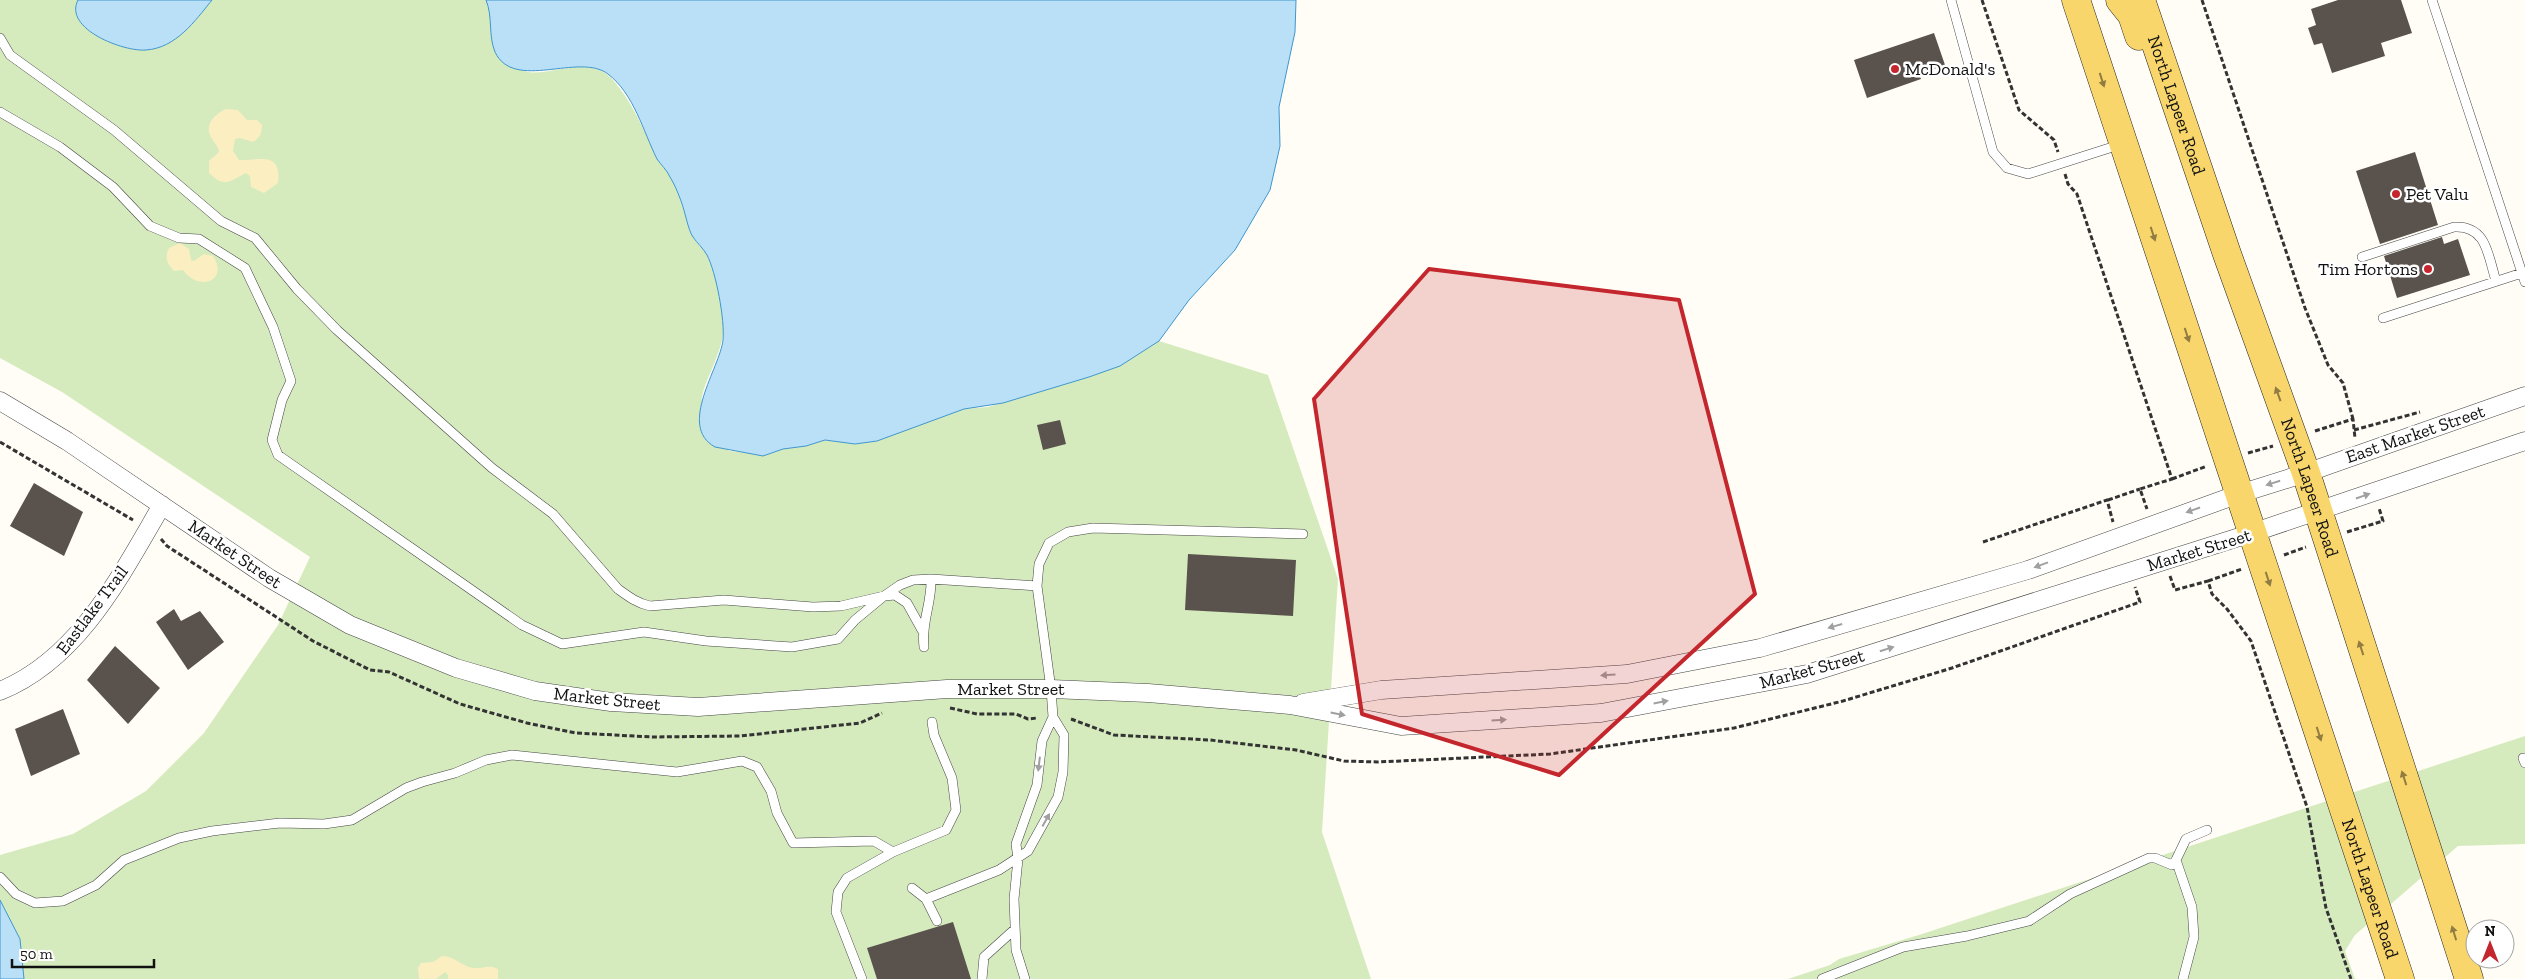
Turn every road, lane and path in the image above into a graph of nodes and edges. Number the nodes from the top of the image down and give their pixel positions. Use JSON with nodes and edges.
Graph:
{"nodes":[{"id":1,"x":1951,"y":0,"type":"edge"},
{"id":2,"x":1982,"y":0,"type":"edge"},
{"id":3,"x":2076,"y":0,"type":"edge"},
{"id":4,"x":2102,"y":0,"type":"edge"},
{"id":5,"x":2120,"y":0,"type":"edge"},
{"id":6,"x":2142,"y":0,"type":"edge"},
{"id":7,"x":2202,"y":0,"type":"edge"},
{"id":8,"x":2432,"y":0,"type":"edge"},
{"id":9,"x":0,"y":38,"type":"edge"},
{"id":10,"x":2090,"y":44,"type":"junction"},
{"id":11,"x":0,"y":112,"type":"edge"},
{"id":12,"x":2123,"y":143,"type":"junction"},
{"id":13,"x":2062,"y":165,"type":"junction"},
{"id":14,"x":2227,"y":254,"type":"junction"},
{"id":15,"x":2362,"y":257,"type":"dead end"},
{"id":16,"x":2522,"y":273,"type":"junction"},
{"id":17,"x":2496,"y":281,"type":"junction"},
{"id":18,"x":2525,"y":282,"type":"edge"},
{"id":19,"x":2383,"y":318,"type":"dead end"},
{"id":20,"x":2525,"y":396,"type":"edge"},
{"id":21,"x":0,"y":401,"type":"edge"},
{"id":22,"x":2353,"y":419,"type":"junction"},
{"id":23,"x":2312,"y":432,"type":"dead end"},
{"id":24,"x":2525,"y":441,"type":"edge"},
{"id":25,"x":2356,"y":443,"type":"dead end"},
{"id":26,"x":2272,"y":446,"type":"dead end"},
{"id":27,"x":2248,"y":453,"type":"dead end"},
{"id":28,"x":2206,"y":466,"type":"dead end"},
{"id":29,"x":2306,"y":473,"type":"junction"},
{"id":30,"x":2172,"y":478,"type":"junction"},
{"id":31,"x":2140,"y":489,"type":"junction"},
{"id":32,"x":2239,"y":494,"type":"junction"},
{"id":33,"x":2376,"y":499,"type":"dead end"},
{"id":34,"x":2107,"y":500,"type":"junction"},
{"id":35,"x":162,"y":505,"type":"junction"},
{"id":36,"x":2317,"y":511,"type":"junction"},
{"id":37,"x":2152,"y":524,"type":"junction"},
{"id":38,"x":2346,"y":532,"type":"dead end"},
{"id":39,"x":2252,"y":533,"type":"junction"},
{"id":40,"x":1303,"y":534,"type":"dead end"},
{"id":41,"x":2117,"y":537,"type":"junction"},
{"id":42,"x":1983,"y":542,"type":"dead end"},
{"id":43,"x":2306,"y":547,"type":"dead end"},
{"id":44,"x":2281,"y":556,"type":"dead end"},
{"id":45,"x":2164,"y":560,"type":"junction"},
{"id":46,"x":2241,"y":569,"type":"dead end"},
{"id":47,"x":931,"y":579,"type":"junction"},
{"id":48,"x":2208,"y":581,"type":"junction"},
{"id":49,"x":1037,"y":586,"type":"junction"},
{"id":50,"x":884,"y":596,"type":"junction"},
{"id":51,"x":922,"y":630,"type":"junction"},
{"id":52,"x":924,"y":647,"type":"dead end"},
{"id":53,"x":1051,"y":689,"type":"junction"},
{"id":54,"x":0,"y":691,"type":"edge"},
{"id":55,"x":1290,"y":705,"type":"junction"},
{"id":56,"x":1053,"y":717,"type":"junction"},
{"id":57,"x":932,"y":722,"type":"dead end"},
{"id":58,"x":2345,"y":814,"type":"junction"},
{"id":59,"x":2207,"y":830,"type":"dead end"},
{"id":60,"x":893,"y":852,"type":"junction"},
{"id":61,"x":1018,"y":859,"type":"junction"},
{"id":62,"x":2176,"y":860,"type":"junction"},
{"id":63,"x":0,"y":877,"type":"edge"},
{"id":64,"x":912,"y":888,"type":"dead end"},
{"id":65,"x":926,"y":899,"type":"junction"},
{"id":66,"x":937,"y":921,"type":"dead end"},
{"id":67,"x":1015,"y":929,"type":"junction"},
{"id":68,"x":862,"y":979,"type":"edge"},
{"id":69,"x":982,"y":979,"type":"edge"},
{"id":70,"x":1025,"y":979,"type":"edge"},
{"id":71,"x":1822,"y":979,"type":"edge"},
{"id":72,"x":2183,"y":979,"type":"edge"},
{"id":73,"x":2351,"y":979,"type":"edge"},
{"id":74,"x":2400,"y":979,"type":"edge"},
{"id":75,"x":2416,"y":979,"type":"edge"},
{"id":76,"x":2469,"y":979,"type":"edge"}],
"edges":[{"from":1,"to":13,"type":"lane"},
{"from":2,"to":13,"type":"path"},
{"from":3,"to":10,"type":"main road","name":"North Lapeer Road"},
{"from":4,"to":10,"type":"main road"},
{"from":5,"to":14,"type":"main road"},
{"from":6,"to":14,"type":"main road","name":"North Lapeer Road"},
{"from":7,"to":22,"type":"path"},
{"from":8,"to":16,"type":"lane"},
{"from":9,"to":50,"type":"lane"},
{"from":10,"to":12,"type":"main road","name":"North Lapeer Road","one_way":true},
{"from":11,"to":50,"type":"lane"},
{"from":12,"to":13,"type":"lane"},
{"from":12,"to":32,"type":"main road","name":"North Lapeer Road","one_way":true},
{"from":13,"to":30,"type":"path"},
{"from":29,"to":14,"type":"main road","name":"North Lapeer Road","one_way":true},
{"from":15,"to":17,"type":"lane"},
{"from":16,"to":17,"type":"lane"},
{"from":16,"to":18,"type":"lane"},
{"from":17,"to":19,"type":"lane"},
{"from":20,"to":29,"type":"street","name":"East Market Street"},
{"from":21,"to":35,"type":"street","name":"Market Street"},
{"from":22,"to":23,"type":"path"},
{"from":22,"to":25,"type":"path"},
{"from":36,"to":24,"type":"street","one_way":true},
{"from":26,"to":27,"type":"path"},
{"from":28,"to":30,"type":"path"},
{"from":29,"to":32,"type":"street","name":"Market Street","one_way":true},
{"from":29,"to":36,"type":"main road","name":"North Lapeer Road"},
{"from":30,"to":31,"type":"path"},
{"from":31,"to":34,"type":"path"},
{"from":31,"to":37,"type":"path"},
{"from":32,"to":37,"type":"street","name":"Market Street","one_way":true},
{"from":32,"to":39,"type":"main road","name":"North Lapeer Road"},
{"from":33,"to":38,"type":"path"},
{"from":34,"to":41,"type":"path"},
{"from":34,"to":42,"type":"path"},
{"from":35,"to":53,"type":"street","name":"Market Street"},
{"from":35,"to":54,"type":"street","name":"Eastlake Trail"},
{"from":36,"to":39,"type":"street","name":"Market Street"},
{"from":76,"to":36,"type":"main road","name":"North Lapeer Road","one_way":true},
{"from":37,"to":41,"type":"street","name":"Market Street"},
{"from":39,"to":45,"type":"street","name":"Market Street"},
{"from":39,"to":58,"type":"main road","name":"North Lapeer Road","one_way":true},
{"from":40,"to":49,"type":"lane"},
{"from":41,"to":55,"type":"street","name":"Market Street","one_way":true},
{"from":43,"to":44,"type":"path"},
{"from":45,"to":48,"type":"path"},
{"from":55,"to":45,"type":"street","name":"Market Street","one_way":true},
{"from":46,"to":48,"type":"path"},
{"from":47,"to":49,"type":"lane"},
{"from":47,"to":50,"type":"lane"},
{"from":47,"to":51,"type":"lane"},
{"from":48,"to":73,"type":"path"},
{"from":49,"to":53,"type":"lane"},
{"from":50,"to":51,"type":"lane"},
{"from":51,"to":52,"type":"lane"},
{"from":53,"to":55,"type":"street","name":"Market Street"},
{"from":53,"to":56,"type":"lane"},
{"from":56,"to":61,"type":"lane","one_way":true},
{"from":61,"to":56,"type":"lane","one_way":true},
{"from":57,"to":60,"type":"lane"},
{"from":58,"to":74,"type":"main road","name":"North Lapeer Road"},
{"from":58,"to":75,"type":"main road"},
{"from":59,"to":62,"type":"lane"},
{"from":60,"to":63,"type":"lane"},
{"from":60,"to":68,"type":"lane"},
{"from":61,"to":65,"type":"lane"},
{"from":61,"to":67,"type":"lane"},
{"from":62,"to":71,"type":"lane"},
{"from":62,"to":72,"type":"lane"},
{"from":64,"to":65,"type":"lane"},
{"from":65,"to":66,"type":"lane"},
{"from":67,"to":69,"type":"lane"},
{"from":67,"to":70,"type":"lane"}]}
